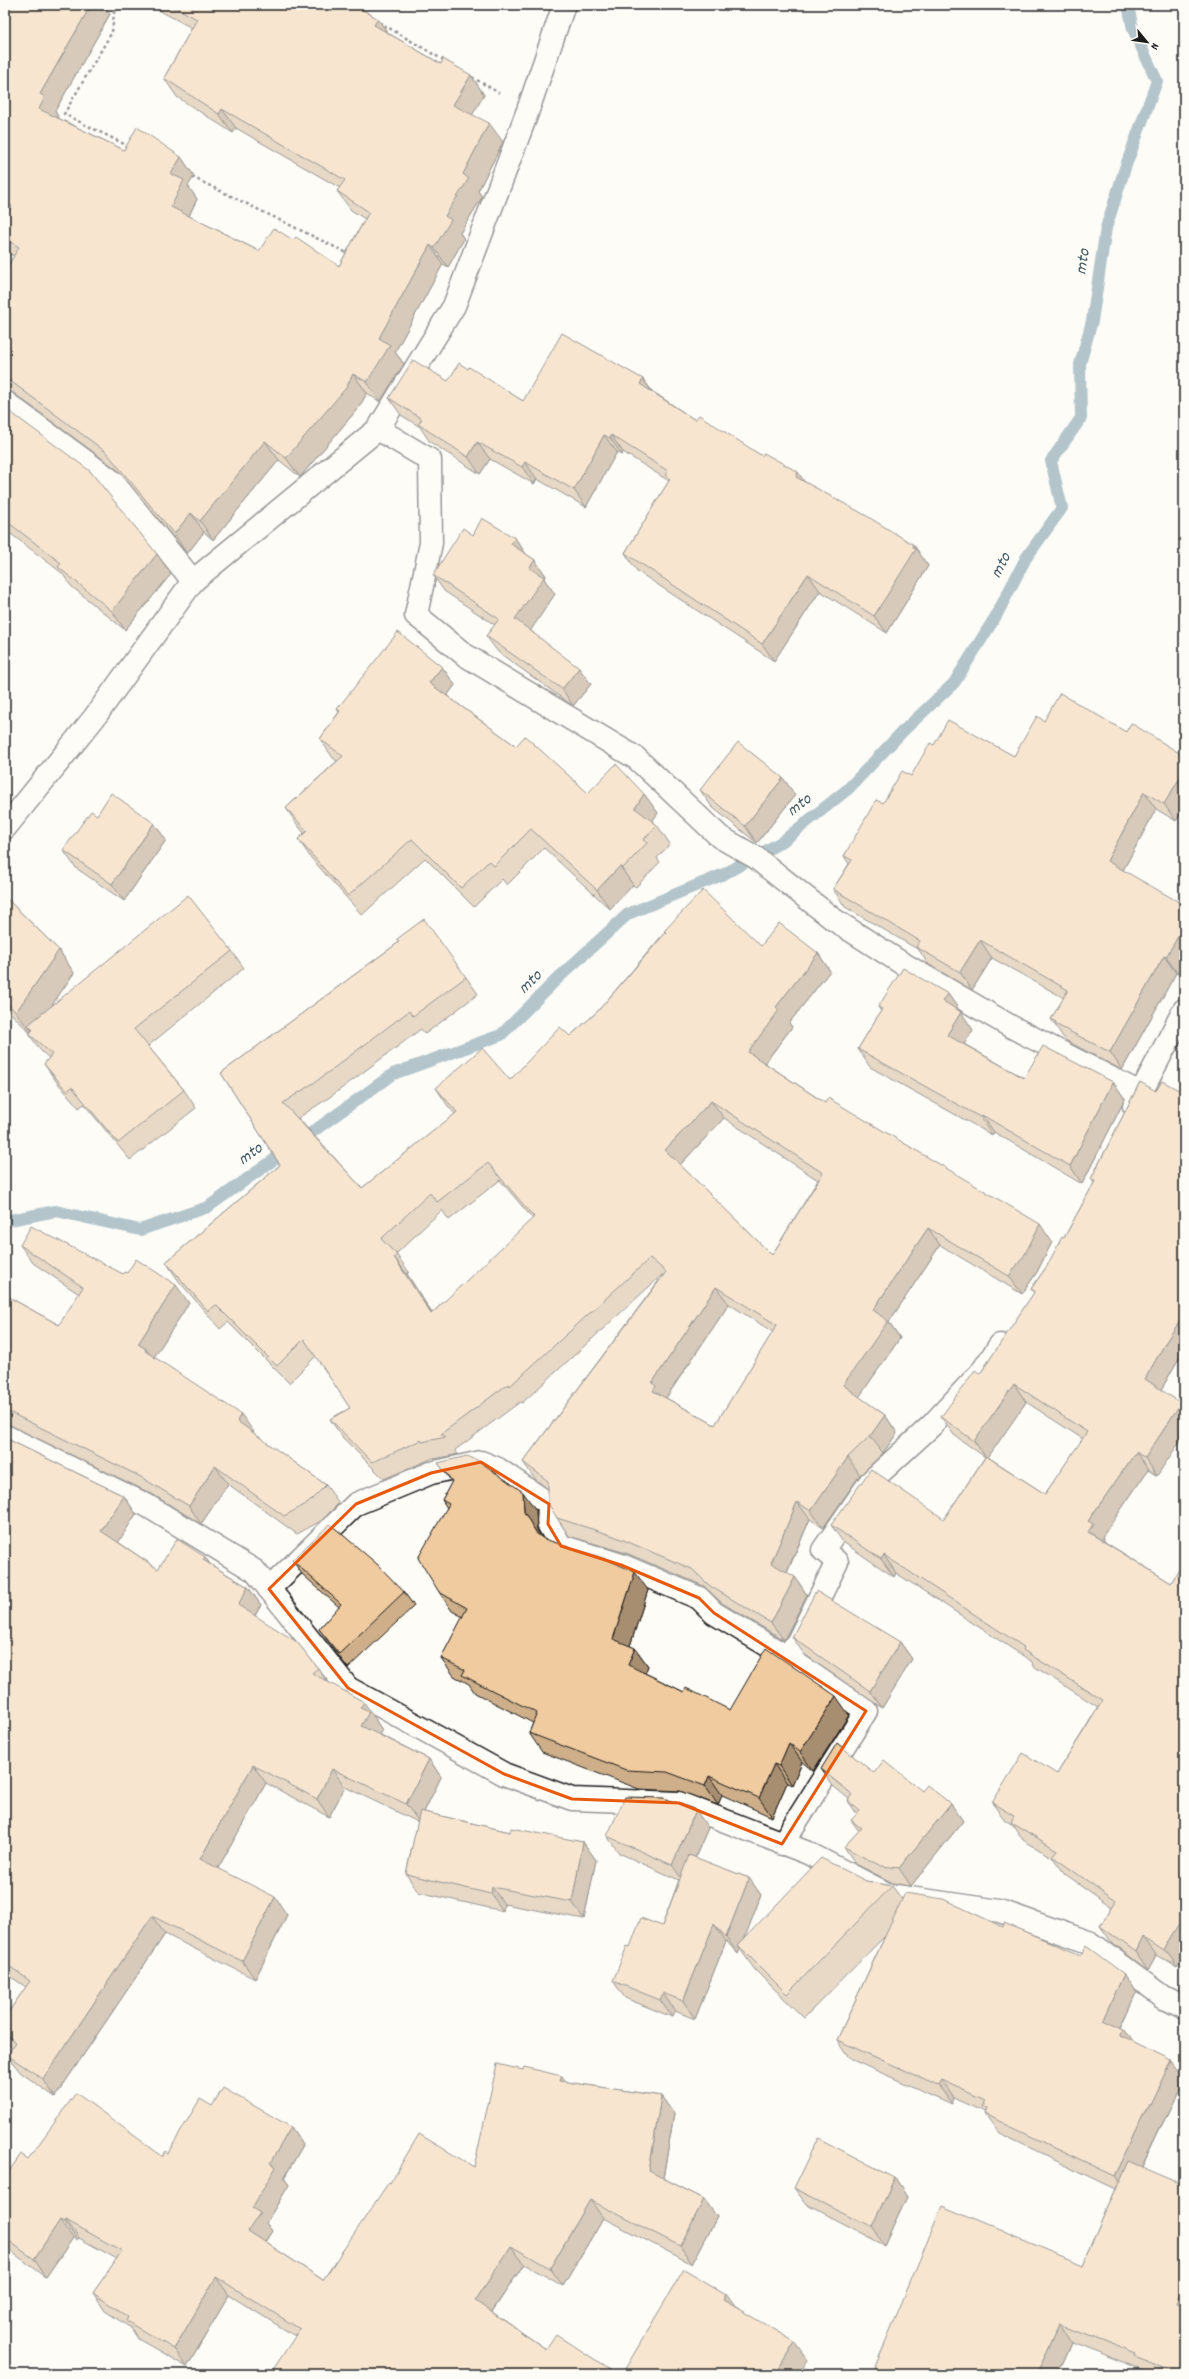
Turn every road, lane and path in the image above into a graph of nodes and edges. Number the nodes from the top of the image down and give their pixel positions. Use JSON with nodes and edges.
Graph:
{"nodes":[{"id":1,"x":115,"y":5,"type":"edge"},
{"id":2,"x":564,"y":5,"type":"edge"},
{"id":3,"x":376,"y":21,"type":"edge"},
{"id":4,"x":527,"y":113,"type":"junction"},
{"id":5,"x":64,"y":114,"type":"junction"},
{"id":6,"x":60,"y":121,"type":"edge"},
{"id":7,"x":135,"y":149,"type":"edge"},
{"id":8,"x":185,"y":174,"type":"dead end"},
{"id":9,"x":355,"y":257,"type":"edge"},
{"id":10,"x":5,"y":402,"type":"edge"},
{"id":11,"x":378,"y":429,"type":"junction"},
{"id":12,"x":193,"y":581,"type":"junction"},
{"id":13,"x":5,"y":828,"type":"edge"},
{"id":14,"x":1184,"y":1010,"type":"edge"},
{"id":15,"x":1140,"y":1093,"type":"junction"},
{"id":16,"x":1126,"y":1122,"type":"edge"},
{"id":17,"x":1013,"y":1327,"type":"edge"},
{"id":18,"x":5,"y":1436,"type":"edge"},
{"id":19,"x":269,"y":1589,"type":"junction"},
{"id":20,"x":787,"y":1658,"type":"junction"},
{"id":21,"x":782,"y":1844,"type":"junction"},
{"id":22,"x":1184,"y":2007,"type":"edge"}],
"edges":[{"from":1,"to":5,"type":"path"},
{"from":2,"to":4,"type":"street"},
{"from":3,"to":4,"type":"path"},
{"from":4,"to":11,"type":"street"},
{"from":5,"to":6,"type":"path"},
{"from":5,"to":7,"type":"path"},
{"from":8,"to":9,"type":"path"},
{"from":10,"to":12,"type":"street"},
{"from":11,"to":12,"type":"street"},
{"from":11,"to":15,"type":"street"},
{"from":12,"to":13,"type":"street"},
{"from":14,"to":15,"type":"street"},
{"from":15,"to":16,"type":"street"},
{"from":17,"to":20,"type":"street"},
{"from":18,"to":19,"type":"street"},
{"from":19,"to":20,"type":"street"},
{"from":19,"to":21,"type":"street"},
{"from":20,"to":21,"type":"street"},
{"from":21,"to":22,"type":"street"}]}
